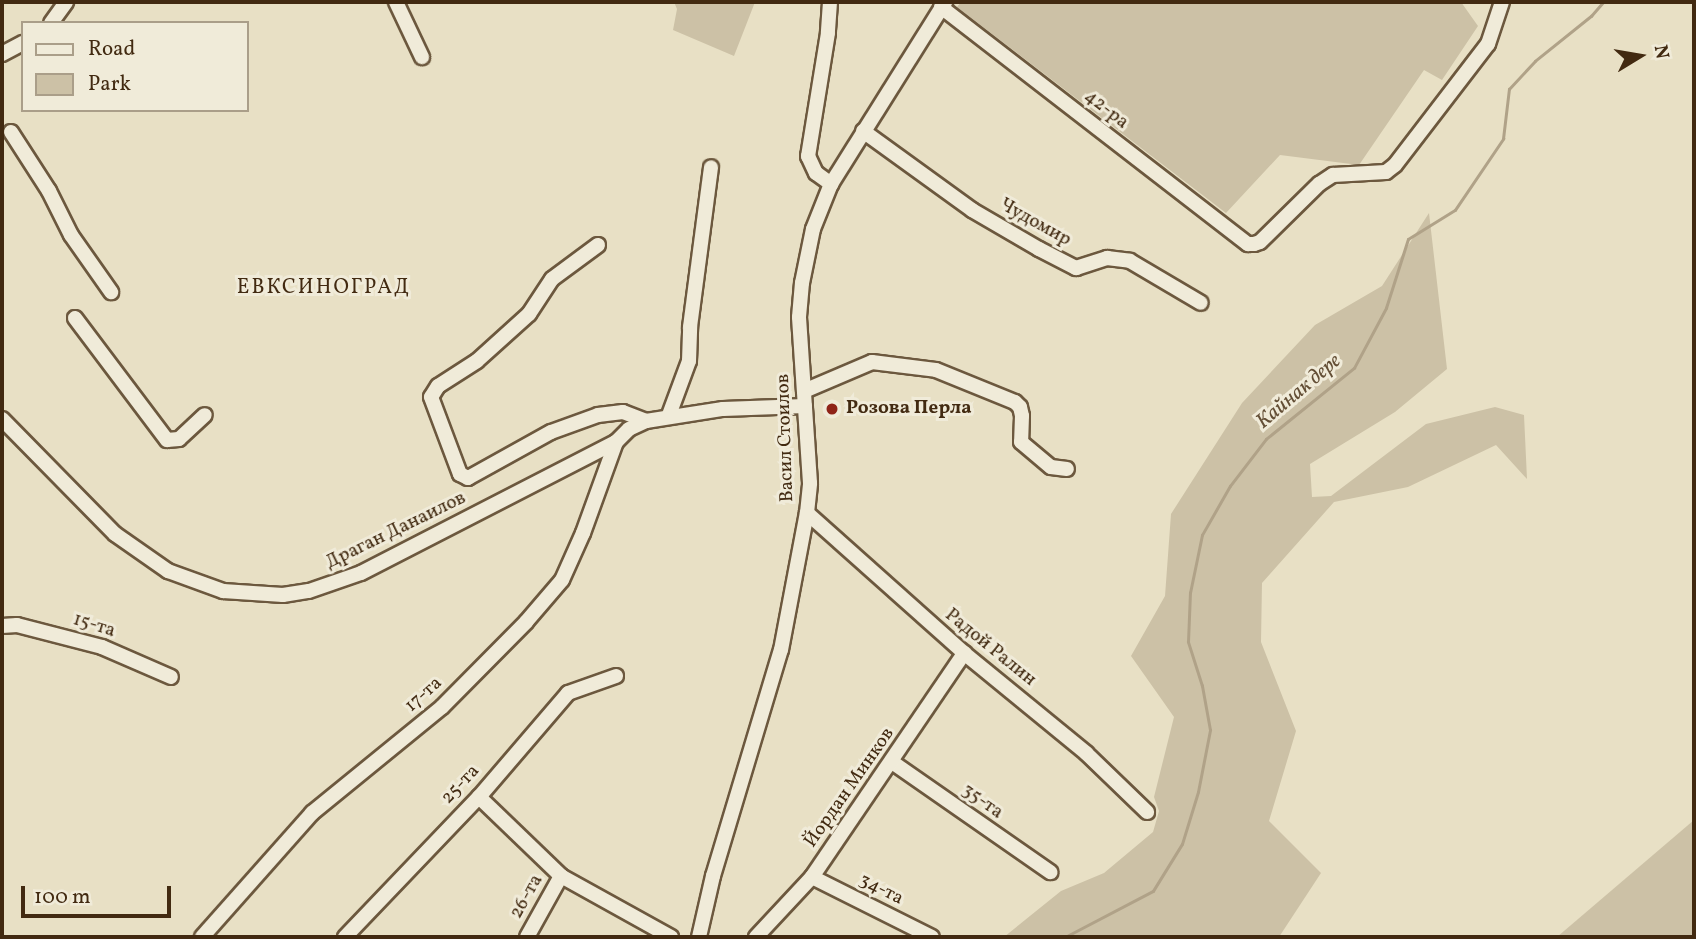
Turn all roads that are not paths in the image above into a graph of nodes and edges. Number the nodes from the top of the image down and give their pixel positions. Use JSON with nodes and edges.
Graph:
{"nodes":[{"id":1,"x":66,"y":2,"type":"edge"},
{"id":2,"x":396,"y":2,"type":"edge"},
{"id":3,"x":830,"y":2,"type":"edge"},
{"id":4,"x":1502,"y":2,"type":"edge"},
{"id":5,"x":943,"y":5,"type":"edge"},
{"id":6,"x":52,"y":21,"type":"edge"},
{"id":7,"x":21,"y":44,"type":"edge"},
{"id":8,"x":2,"y":54,"type":"edge"},
{"id":9,"x":422,"y":57,"type":"dead end"},
{"id":10,"x":863,"y":131,"type":"junction"},
{"id":11,"x":11,"y":132,"type":"dead end"},
{"id":12,"x":711,"y":167,"type":"dead end"},
{"id":13,"x":831,"y":184,"type":"junction"},
{"id":14,"x":598,"y":245,"type":"dead end"},
{"id":15,"x":111,"y":292,"type":"dead end"},
{"id":16,"x":1201,"y":303,"type":"dead end"},
{"id":17,"x":75,"y":318,"type":"dead end"},
{"id":18,"x":805,"y":398,"type":"junction"},
{"id":19,"x":205,"y":415,"type":"dead end"},
{"id":20,"x":669,"y":415,"type":"junction"},
{"id":21,"x":2,"y":419,"type":"edge"},
{"id":22,"x":646,"y":421,"type":"junction"},
{"id":23,"x":616,"y":442,"type":"junction"},
{"id":24,"x":1067,"y":469,"type":"dead end"},
{"id":25,"x":807,"y":513,"type":"junction"},
{"id":26,"x":2,"y":626,"type":"edge"},
{"id":27,"x":964,"y":653,"type":"junction"},
{"id":28,"x":615,"y":676,"type":"dead end"},
{"id":29,"x":171,"y":677,"type":"dead end"},
{"id":30,"x":892,"y":762,"type":"junction"},
{"id":31,"x":479,"y":797,"type":"junction"},
{"id":32,"x":1147,"y":812,"type":"dead end"},
{"id":33,"x":1050,"y":873,"type":"dead end"},
{"id":34,"x":561,"y":876,"type":"junction"},
{"id":35,"x":812,"y":877,"type":"junction"},
{"id":36,"x":201,"y":937,"type":"edge"},
{"id":37,"x":345,"y":937,"type":"edge"},
{"id":38,"x":527,"y":937,"type":"edge"},
{"id":39,"x":671,"y":937,"type":"edge"},
{"id":40,"x":699,"y":937,"type":"edge"},
{"id":41,"x":756,"y":937,"type":"edge"},
{"id":42,"x":932,"y":937,"type":"edge"}],
"edges":[{"from":1,"to":6,"type":"street"},
{"from":2,"to":9,"type":"street"},
{"from":3,"to":13,"type":"street"},
{"from":4,"to":5,"type":"street","name":"42-ра"},
{"from":5,"to":10,"type":"street","name":"Васил Стоилов"},
{"from":7,"to":8,"type":"street"},
{"from":10,"to":13,"type":"street","name":"Васил Стоилов"},
{"from":10,"to":16,"type":"street","name":"Чудомир"},
{"from":11,"to":15,"type":"street"},
{"from":12,"to":20,"type":"street"},
{"from":13,"to":18,"type":"street","name":"Васил Стоилов"},
{"from":14,"to":22,"type":"street"},
{"from":17,"to":19,"type":"street"},
{"from":18,"to":20,"type":"street","name":"Драган Данаилов"},
{"from":18,"to":24,"type":"street","name":"Драган Данаилов"},
{"from":18,"to":25,"type":"street","name":"Васил Стоилов"},
{"from":20,"to":22,"type":"street","name":"Драган Данаилов"},
{"from":21,"to":23,"type":"street","name":"Драган Данаилов"},
{"from":22,"to":23,"type":"street","name":"Драган Данаилов"},
{"from":23,"to":36,"type":"street","name":"17-та"},
{"from":25,"to":27,"type":"street","name":"Радой Ралин"},
{"from":25,"to":40,"type":"street","name":"Васил Стоилов"},
{"from":26,"to":29,"type":"street","name":"15-та"},
{"from":27,"to":30,"type":"street","name":"Йордан Минков"},
{"from":27,"to":32,"type":"street","name":"Радой Ралин"},
{"from":28,"to":31,"type":"street","name":"25-та"},
{"from":30,"to":33,"type":"street","name":"35-та"},
{"from":30,"to":35,"type":"street","name":"Йордан Минков"},
{"from":31,"to":34,"type":"street"},
{"from":31,"to":37,"type":"street","name":"25-та"},
{"from":34,"to":38,"type":"street","name":"26-та"},
{"from":34,"to":39,"type":"street"},
{"from":35,"to":41,"type":"street","name":"Йордан Минков"},
{"from":35,"to":42,"type":"street","name":"34-та"}]}
